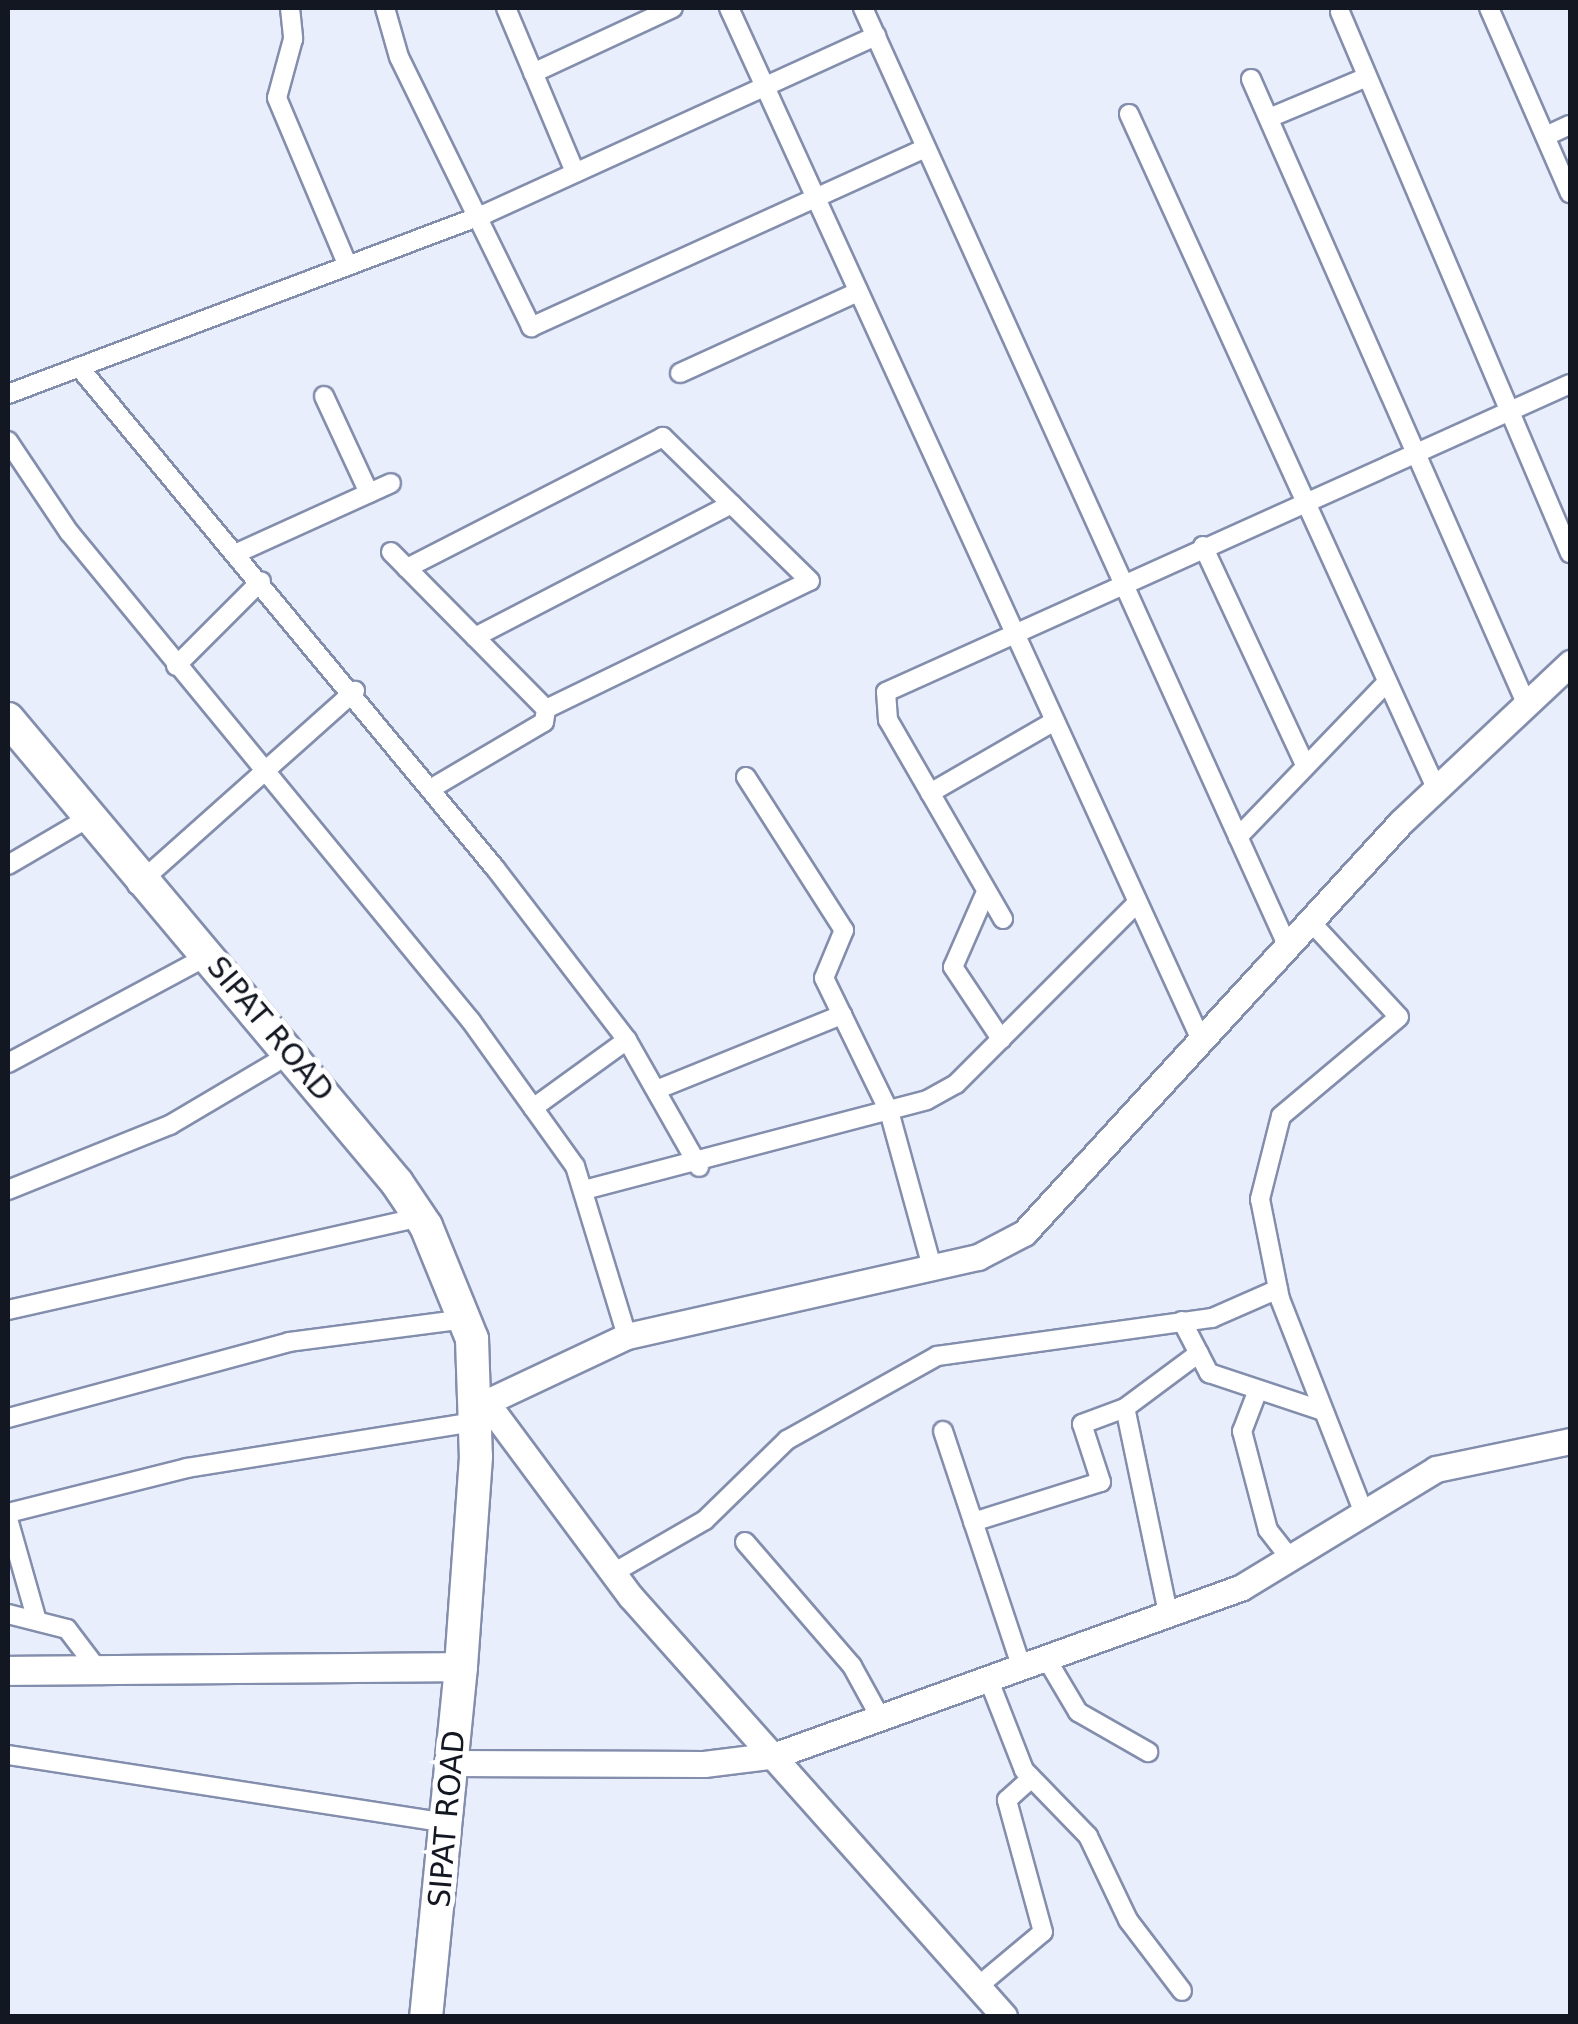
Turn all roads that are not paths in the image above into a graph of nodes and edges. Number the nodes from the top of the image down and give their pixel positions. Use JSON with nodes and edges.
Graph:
{"nodes":[{"id":1,"x":290,"y":8,"type":"edge"},
{"id":2,"x":385,"y":8,"type":"edge"},
{"id":3,"x":506,"y":8,"type":"edge"},
{"id":4,"x":673,"y":8,"type":"edge"},
{"id":5,"x":729,"y":8,"type":"edge"},
{"id":6,"x":863,"y":8,"type":"edge"},
{"id":7,"x":1488,"y":8,"type":"edge"},
{"id":8,"x":1340,"y":12,"type":"dead end"},
{"id":9,"x":876,"y":36,"type":"junction"},
{"id":10,"x":533,"y":73,"type":"junction"},
{"id":11,"x":1367,"y":77,"type":"junction"},
{"id":12,"x":1250,"y":79,"type":"dead end"},
{"id":13,"x":764,"y":84,"type":"junction"},
{"id":14,"x":1130,"y":114,"type":"dead end"},
{"id":15,"x":1268,"y":118,"type":"junction"},
{"id":16,"x":1570,"y":126,"type":"edge"},
{"id":17,"x":1546,"y":136,"type":"junction"},
{"id":18,"x":925,"y":148,"type":"junction"},
{"id":19,"x":575,"y":172,"type":"junction"},
{"id":20,"x":1570,"y":193,"type":"edge"},
{"id":21,"x":816,"y":198,"type":"junction"},
{"id":22,"x":477,"y":217,"type":"junction"},
{"id":23,"x":348,"y":266,"type":"junction"},
{"id":24,"x":858,"y":292,"type":"junction"},
{"id":25,"x":79,"y":367,"type":"junction"},
{"id":26,"x":680,"y":373,"type":"dead end"},
{"id":27,"x":1570,"y":384,"type":"edge"},
{"id":28,"x":8,"y":394,"type":"edge"},
{"id":29,"x":324,"y":396,"type":"dead end"},
{"id":30,"x":1509,"y":412,"type":"junction"},
{"id":31,"x":8,"y":441,"type":"edge"},
{"id":32,"x":1411,"y":455,"type":"junction"},
{"id":33,"x":391,"y":482,"type":"dead end"},
{"id":34,"x":368,"y":493,"type":"junction"},
{"id":35,"x":1307,"y":502,"type":"junction"},
{"id":36,"x":732,"y":504,"type":"junction"},
{"id":37,"x":1203,"y":546,"type":"junction"},
{"id":38,"x":391,"y":552,"type":"dead end"},
{"id":39,"x":237,"y":553,"type":"junction"},
{"id":40,"x":1570,"y":553,"type":"edge"},
{"id":41,"x":407,"y":568,"type":"junction"},
{"id":42,"x":1122,"y":580,"type":"junction"},
{"id":43,"x":260,"y":581,"type":"junction"},
{"id":44,"x":1012,"y":631,"type":"junction"},
{"id":45,"x":475,"y":637,"type":"junction"},
{"id":46,"x":1570,"y":664,"type":"edge"},
{"id":47,"x":176,"y":666,"type":"junction"},
{"id":48,"x":1385,"y":684,"type":"junction"},
{"id":49,"x":355,"y":691,"type":"junction"},
{"id":50,"x":1526,"y":703,"type":"junction"},
{"id":51,"x":546,"y":709,"type":"junction"},
{"id":52,"x":8,"y":719,"type":"edge"},
{"id":53,"x":1053,"y":722,"type":"junction"},
{"id":54,"x":8,"y":743,"type":"edge"},
{"id":55,"x":1304,"y":765,"type":"junction"},
{"id":56,"x":263,"y":774,"type":"junction"},
{"id":57,"x":746,"y":777,"type":"dead end"},
{"id":58,"x":432,"y":788,"type":"junction"},
{"id":59,"x":1436,"y":788,"type":"junction"},
{"id":60,"x":930,"y":793,"type":"junction"},
{"id":61,"x":78,"y":824,"type":"junction"},
{"id":62,"x":1238,"y":837,"type":"junction"},
{"id":63,"x":8,"y":865,"type":"edge"},
{"id":64,"x":139,"y":884,"type":"junction"},
{"id":65,"x":986,"y":892,"type":"junction"},
{"id":66,"x":1134,"y":906,"type":"junction"},
{"id":67,"x":1003,"y":919,"type":"dead end"},
{"id":68,"x":1311,"y":922,"type":"junction"},
{"id":69,"x":1288,"y":947,"type":"junction"},
{"id":70,"x":196,"y":962,"type":"junction"},
{"id":71,"x":842,"y":1015,"type":"junction"},
{"id":72,"x":1001,"y":1039,"type":"junction"},
{"id":73,"x":627,"y":1040,"type":"junction"},
{"id":74,"x":1202,"y":1042,"type":"junction"},
{"id":75,"x":276,"y":1063,"type":"junction"},
{"id":76,"x":8,"y":1064,"type":"edge"},
{"id":77,"x":656,"y":1090,"type":"junction"},
{"id":78,"x":533,"y":1108,"type":"junction"},
{"id":79,"x":889,"y":1111,"type":"junction"},
{"id":80,"x":699,"y":1167,"type":"junction"},
{"id":81,"x":588,"y":1189,"type":"junction"},
{"id":82,"x":8,"y":1190,"type":"edge"},
{"id":83,"x":411,"y":1220,"type":"junction"},
{"id":84,"x":932,"y":1267,"type":"junction"},
{"id":85,"x":1278,"y":1289,"type":"junction"},
{"id":86,"x":8,"y":1310,"type":"edge"},
{"id":87,"x":457,"y":1321,"type":"junction"},
{"id":88,"x":1182,"y":1321,"type":"junction"},
{"id":89,"x":626,"y":1336,"type":"junction"},
{"id":90,"x":1199,"y":1353,"type":"junction"},
{"id":91,"x":1256,"y":1395,"type":"junction"},
{"id":92,"x":1125,"y":1408,"type":"junction"},
{"id":93,"x":478,"y":1410,"type":"junction"},
{"id":94,"x":1323,"y":1410,"type":"junction"},
{"id":95,"x":8,"y":1418,"type":"edge"},
{"id":96,"x":943,"y":1430,"type":"dead end"},
{"id":97,"x":1570,"y":1441,"type":"edge"},
{"id":98,"x":1364,"y":1513,"type":"junction"},
{"id":99,"x":8,"y":1516,"type":"edge"},
{"id":100,"x":972,"y":1522,"type":"junction"},
{"id":101,"x":746,"y":1542,"type":"dead end"},
{"id":102,"x":1290,"y":1558,"type":"junction"},
{"id":103,"x":613,"y":1572,"type":"junction"},
{"id":104,"x":1168,"y":1613,"type":"junction"},
{"id":105,"x":8,"y":1614,"type":"edge"},
{"id":106,"x":36,"y":1617,"type":"junction"},
{"id":107,"x":1046,"y":1658,"type":"junction"},
{"id":108,"x":1021,"y":1666,"type":"junction"},
{"id":109,"x":462,"y":1667,"type":"junction"},
{"id":110,"x":8,"y":1671,"type":"edge"},
{"id":111,"x":102,"y":1676,"type":"junction"},
{"id":112,"x":988,"y":1678,"type":"junction"},
{"id":113,"x":880,"y":1717,"type":"junction"},
{"id":114,"x":1148,"y":1752,"type":"dead end"},
{"id":115,"x":8,"y":1755,"type":"edge"},
{"id":116,"x":776,"y":1755,"type":"junction"},
{"id":117,"x":450,"y":1763,"type":"junction"},
{"id":118,"x":1030,"y":1780,"type":"junction"},
{"id":119,"x":446,"y":1823,"type":"junction"},
{"id":120,"x":436,"y":1968,"type":"junction"},
{"id":121,"x":976,"y":1988,"type":"junction"},
{"id":122,"x":1182,"y":1991,"type":"dead end"},
{"id":123,"x":426,"y":2016,"type":"edge"},
{"id":124,"x":439,"y":2016,"type":"edge"},
{"id":125,"x":1004,"y":2016,"type":"edge"}],
"edges":[{"from":1,"to":23,"type":"street"},
{"from":2,"to":22,"type":"street"},
{"from":3,"to":10,"type":"street"},
{"from":4,"to":10,"type":"street"},
{"from":5,"to":13,"type":"street"},
{"from":6,"to":9,"type":"street"},
{"from":7,"to":17,"type":"street"},
{"from":8,"to":11,"type":"street"},
{"from":9,"to":13,"type":"street"},
{"from":9,"to":18,"type":"street"},
{"from":10,"to":19,"type":"street"},
{"from":11,"to":15,"type":"street"},
{"from":11,"to":30,"type":"street"},
{"from":12,"to":15,"type":"street"},
{"from":13,"to":19,"type":"street"},
{"from":13,"to":21,"type":"street"},
{"from":14,"to":35,"type":"street"},
{"from":15,"to":32,"type":"street"},
{"from":16,"to":17,"type":"street"},
{"from":17,"to":20,"type":"street"},
{"from":18,"to":21,"type":"street"},
{"from":18,"to":42,"type":"street"},
{"from":19,"to":22,"type":"street"},
{"from":21,"to":22,"type":"street"},
{"from":21,"to":24,"type":"street"},
{"from":22,"to":23,"type":"street"},
{"from":23,"to":25,"type":"street"},
{"from":24,"to":26,"type":"street"},
{"from":24,"to":44,"type":"street"},
{"from":25,"to":28,"type":"street"},
{"from":25,"to":39,"type":"street"},
{"from":27,"to":30,"type":"street"},
{"from":29,"to":34,"type":"street"},
{"from":30,"to":32,"type":"street"},
{"from":30,"to":40,"type":"street"},
{"from":31,"to":47,"type":"street"},
{"from":32,"to":35,"type":"street"},
{"from":32,"to":50,"type":"street"},
{"from":33,"to":34,"type":"street"},
{"from":34,"to":39,"type":"street"},
{"from":35,"to":37,"type":"street"},
{"from":35,"to":48,"type":"street"},
{"from":36,"to":41,"type":"street"},
{"from":36,"to":45,"type":"street"},
{"from":36,"to":51,"type":"street"},
{"from":37,"to":42,"type":"street"},
{"from":37,"to":55,"type":"street"},
{"from":38,"to":41,"type":"street"},
{"from":39,"to":43,"type":"street"},
{"from":41,"to":45,"type":"street"},
{"from":42,"to":44,"type":"street"},
{"from":42,"to":62,"type":"street"},
{"from":43,"to":47,"type":"street"},
{"from":43,"to":49,"type":"street"},
{"from":44,"to":53,"type":"street"},
{"from":44,"to":60,"type":"street"},
{"from":45,"to":51,"type":"street"},
{"from":46,"to":50,"type":"street"},
{"from":47,"to":56,"type":"street"},
{"from":48,"to":55,"type":"street"},
{"from":48,"to":59,"type":"street"},
{"from":49,"to":56,"type":"street"},
{"from":49,"to":58,"type":"street"},
{"from":50,"to":59,"type":"street"},
{"from":51,"to":58,"type":"street"},
{"from":52,"to":64,"type":"highway","name":"SIPAT ROAD"},
{"from":53,"to":60,"type":"street"},
{"from":53,"to":66,"type":"street"},
{"from":54,"to":61,"type":"highway","name":"SIPAT ROAD"},
{"from":55,"to":62,"type":"street"},
{"from":56,"to":64,"type":"street"},
{"from":56,"to":78,"type":"street"},
{"from":57,"to":71,"type":"street"},
{"from":58,"to":73,"type":"street"},
{"from":59,"to":68,"type":"street"},
{"from":60,"to":65,"type":"street"},
{"from":61,"to":63,"type":"street"},
{"from":61,"to":64,"type":"highway","name":"SIPAT ROAD"},
{"from":62,"to":69,"type":"street"},
{"from":64,"to":70,"type":"highway","name":"SIPAT ROAD"},
{"from":64,"to":83,"type":"highway","name":"SIPAT ROAD"},
{"from":65,"to":67,"type":"street"},
{"from":65,"to":72,"type":"street"},
{"from":66,"to":72,"type":"street"},
{"from":66,"to":74,"type":"street"},
{"from":68,"to":69,"type":"street"},
{"from":68,"to":85,"type":"street"},
{"from":69,"to":74,"type":"street"},
{"from":70,"to":75,"type":"highway","name":"SIPAT ROAD"},
{"from":70,"to":76,"type":"street"},
{"from":71,"to":77,"type":"street"},
{"from":71,"to":79,"type":"street"},
{"from":72,"to":79,"type":"street"},
{"from":73,"to":77,"type":"street"},
{"from":73,"to":78,"type":"street"},
{"from":74,"to":84,"type":"street"},
{"from":75,"to":82,"type":"street"},
{"from":75,"to":83,"type":"highway","name":"SIPAT ROAD"},
{"from":77,"to":80,"type":"street"},
{"from":78,"to":81,"type":"street"},
{"from":79,"to":80,"type":"street"},
{"from":79,"to":84,"type":"street"},
{"from":80,"to":81,"type":"street"},
{"from":81,"to":89,"type":"street"},
{"from":83,"to":86,"type":"street"},
{"from":83,"to":87,"type":"highway","name":"SIPAT ROAD"},
{"from":84,"to":89,"type":"street"},
{"from":85,"to":88,"type":"street"},
{"from":85,"to":94,"type":"street"},
{"from":87,"to":93,"type":"highway","name":"SIPAT ROAD"},
{"from":87,"to":95,"type":"street"},
{"from":88,"to":90,"type":"street"},
{"from":88,"to":103,"type":"street"},
{"from":89,"to":93,"type":"street"},
{"from":90,"to":91,"type":"street"},
{"from":90,"to":92,"type":"street"},
{"from":91,"to":94,"type":"street"},
{"from":91,"to":102,"type":"street"},
{"from":92,"to":100,"type":"street"},
{"from":92,"to":104,"type":"street"},
{"from":93,"to":99,"type":"street"},
{"from":93,"to":103,"type":"street"},
{"from":93,"to":109,"type":"highway","name":"SIPAT ROAD"},
{"from":94,"to":98,"type":"street"},
{"from":96,"to":100,"type":"street"},
{"from":97,"to":98,"type":"street"},
{"from":98,"to":102,"type":"street"},
{"from":99,"to":106,"type":"street"},
{"from":100,"to":108,"type":"street"},
{"from":101,"to":113,"type":"street"},
{"from":102,"to":104,"type":"street"},
{"from":103,"to":116,"type":"street"},
{"from":104,"to":107,"type":"street"},
{"from":105,"to":106,"type":"street"},
{"from":106,"to":111,"type":"street"},
{"from":107,"to":108,"type":"street"},
{"from":107,"to":114,"type":"street"},
{"from":108,"to":112,"type":"street"},
{"from":109,"to":111,"type":"main road"},
{"from":109,"to":117,"type":"highway","name":"SIPAT ROAD"},
{"from":110,"to":111,"type":"main road"},
{"from":112,"to":113,"type":"street"},
{"from":112,"to":118,"type":"street"},
{"from":113,"to":116,"type":"street"},
{"from":115,"to":119,"type":"street"},
{"from":116,"to":117,"type":"street"},
{"from":116,"to":121,"type":"street"},
{"from":117,"to":119,"type":"highway","name":"SIPAT ROAD"},
{"from":118,"to":121,"type":"street"},
{"from":118,"to":122,"type":"street"},
{"from":119,"to":120,"type":"highway","name":"SIPAT ROAD"},
{"from":120,"to":123,"type":"highway","name":"SIPAT ROAD"},
{"from":120,"to":124,"type":"highway","name":"SIPAT ROAD"},
{"from":121,"to":125,"type":"street"}]}
